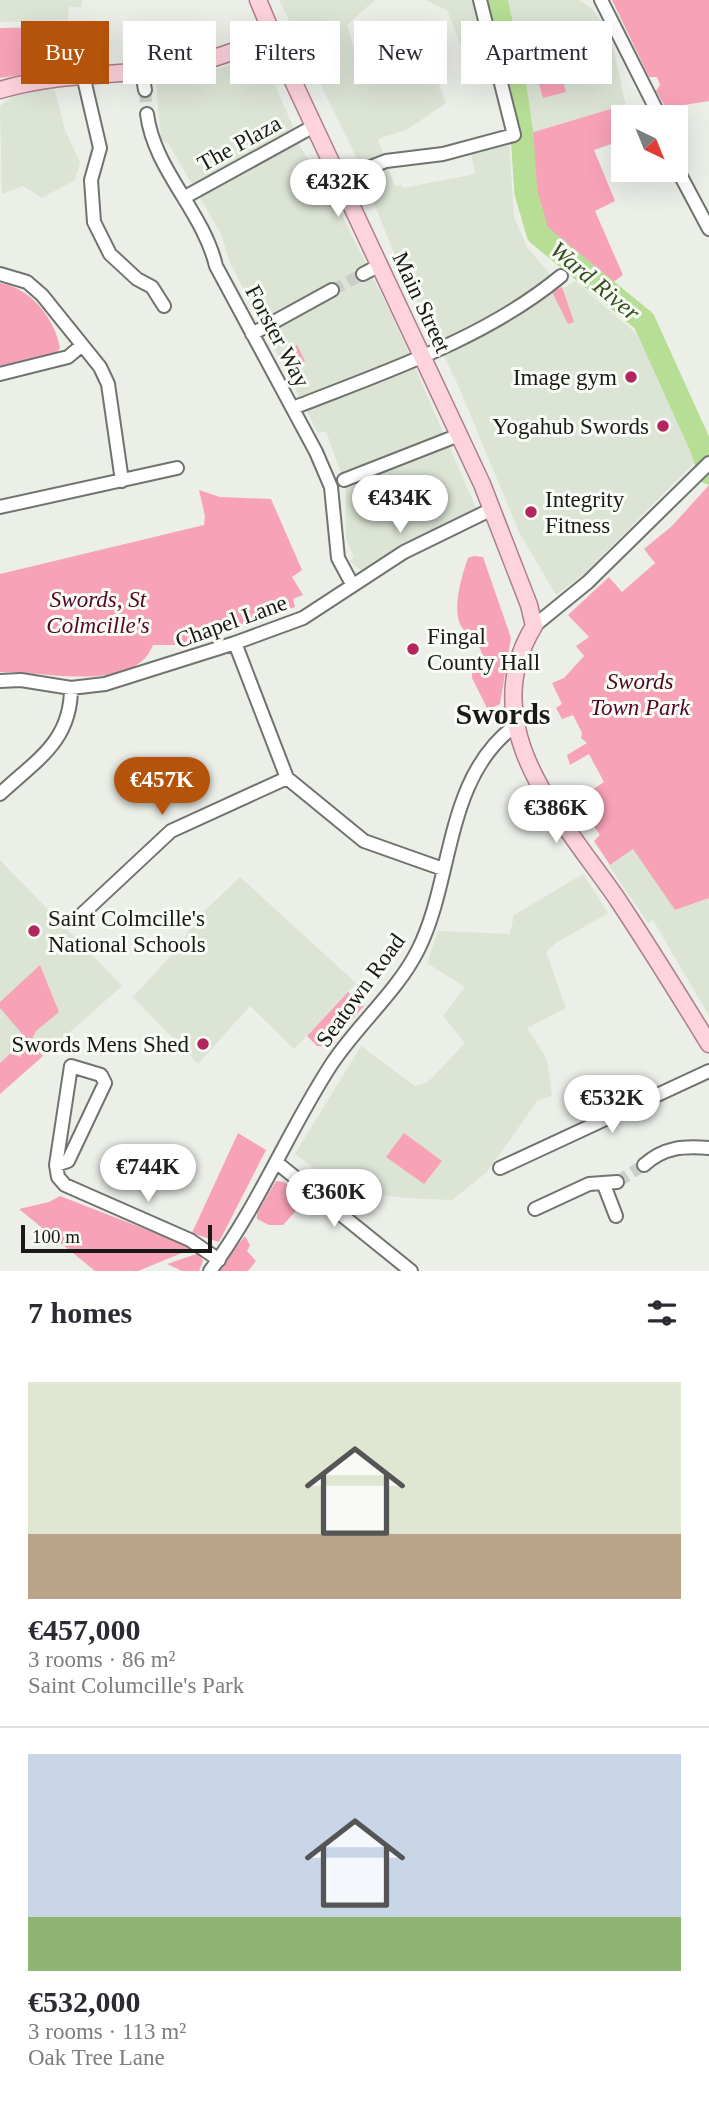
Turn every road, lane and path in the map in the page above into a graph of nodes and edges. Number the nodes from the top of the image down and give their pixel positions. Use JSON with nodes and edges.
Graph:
{"nodes":[{"id":1,"x":258,"y":0,"type":"edge"},
{"id":2,"x":480,"y":0,"type":"edge"},
{"id":3,"x":600,"y":0,"type":"edge"},
{"id":4,"x":267,"y":21,"type":"edge"},
{"id":5,"x":24,"y":84,"type":"edge"},
{"id":6,"x":85,"y":84,"type":"edge"},
{"id":7,"x":144,"y":84,"type":"edge"},
{"id":8,"x":295,"y":84,"type":"edge"},
{"id":9,"x":0,"y":90,"type":"edge"},
{"id":10,"x":145,"y":90,"type":"tunnel mouth"},
{"id":11,"x":654,"y":105,"type":"edge"},
{"id":12,"x":147,"y":114,"type":"tunnel mouth"},
{"id":13,"x":314,"y":126,"type":"junction"},
{"id":14,"x":340,"y":179,"type":"junction"},
{"id":15,"x":684,"y":182,"type":"edge"},
{"id":16,"x":185,"y":197,"type":"junction"},
{"id":17,"x":709,"y":229,"type":"edge"},
{"id":18,"x":380,"y":265,"type":"junction"},
{"id":19,"x":0,"y":274,"type":"edge"},
{"id":20,"x":363,"y":274,"type":"tunnel mouth"},
{"id":21,"x":561,"y":276,"type":"dead end"},
{"id":22,"x":332,"y":290,"type":"tunnel mouth"},
{"id":23,"x":163,"y":306,"type":"dead end"},
{"id":24,"x":252,"y":334,"type":"junction"},
{"id":25,"x":81,"y":346,"type":"junction"},
{"id":26,"x":422,"y":356,"type":"junction"},
{"id":27,"x":0,"y":374,"type":"edge"},
{"id":28,"x":293,"y":408,"type":"junction"},
{"id":29,"x":459,"y":435,"type":"junction"},
{"id":30,"x":709,"y":463,"type":"edge"},
{"id":31,"x":177,"y":468,"type":"dead end"},
{"id":32,"x":344,"y":480,"type":"dead end"},
{"id":33,"x":122,"y":481,"type":"junction"},
{"id":34,"x":0,"y":507,"type":"edge"},
{"id":35,"x":492,"y":509,"type":"junction"},
{"id":36,"x":352,"y":584,"type":"junction"},
{"id":37,"x":534,"y":626,"type":"junction"},
{"id":38,"x":235,"y":643,"type":"junction"},
{"id":39,"x":0,"y":681,"type":"edge"},
{"id":40,"x":71,"y":688,"type":"junction"},
{"id":41,"x":516,"y":725,"type":"junction"},
{"id":42,"x":286,"y":778,"type":"junction"},
{"id":43,"x":0,"y":794,"type":"edge"},
{"id":44,"x":445,"y":862,"type":"junction"},
{"id":45,"x":79,"y":917,"type":"dead end"},
{"id":46,"x":709,"y":1044,"type":"edge"},
{"id":47,"x":709,"y":1072,"type":"edge"},
{"id":48,"x":709,"y":1148,"type":"edge"},
{"id":49,"x":276,"y":1162,"type":"junction"},
{"id":50,"x":56,"y":1165,"type":"junction"},
{"id":51,"x":644,"y":1165,"type":"tunnel mouth"},
{"id":52,"x":500,"y":1168,"type":"dead end"},
{"id":53,"x":617,"y":1182,"type":"tunnel mouth"},
{"id":54,"x":604,"y":1185,"type":"junction"},
{"id":55,"x":535,"y":1209,"type":"dead end"},
{"id":56,"x":616,"y":1216,"type":"dead end"},
{"id":57,"x":219,"y":1260,"type":"junction"},
{"id":58,"x":210,"y":1271,"type":"edge"},
{"id":59,"x":411,"y":1271,"type":"edge"}],
"edges":[{"from":1,"to":4,"type":"main road","name":"Main Street"},
{"from":2,"to":14,"type":"street"},
{"from":3,"to":11,"type":"street"},
{"from":5,"to":9,"type":"main road"},
{"from":6,"to":23,"type":"street"},
{"from":7,"to":10,"type":"street"},
{"from":8,"to":13,"type":"main road","name":"Main Street"},
{"from":12,"to":16,"type":"street","name":"Forster Way"},
{"from":13,"to":14,"type":"main road","name":"Main Street"},
{"from":13,"to":16,"type":"street","name":"The Plaza"},
{"from":14,"to":18,"type":"main road","name":"Main Street"},
{"from":15,"to":17,"type":"street"},
{"from":16,"to":24,"type":"street","name":"Forster Way"},
{"from":18,"to":20,"type":"street"},
{"from":18,"to":26,"type":"main road","name":"Main Street"},
{"from":19,"to":25,"type":"street"},
{"from":21,"to":26,"type":"street"},
{"from":22,"to":24,"type":"street"},
{"from":24,"to":28,"type":"street","name":"Forster Way"},
{"from":25,"to":27,"type":"street"},
{"from":25,"to":33,"type":"street"},
{"from":26,"to":28,"type":"street"},
{"from":26,"to":29,"type":"main road","name":"Main Street"},
{"from":28,"to":36,"type":"street","name":"Forster Way"},
{"from":29,"to":32,"type":"street"},
{"from":29,"to":35,"type":"main road","name":"Main Street"},
{"from":30,"to":37,"type":"street"},
{"from":31,"to":33,"type":"street"},
{"from":33,"to":34,"type":"street"},
{"from":35,"to":36,"type":"street","name":"Chapel Lane"},
{"from":35,"to":37,"type":"main road","name":"Main Street"},
{"from":36,"to":38,"type":"street","name":"Chapel Lane"},
{"from":37,"to":41,"type":"main road"},
{"from":38,"to":40,"type":"street","name":"Chapel Lane"},
{"from":38,"to":42,"type":"street"},
{"from":39,"to":40,"type":"street","name":"Chapel Lane"},
{"from":40,"to":43,"type":"street"},
{"from":41,"to":44,"type":"street","name":"Seatown Road"},
{"from":41,"to":46,"type":"main road"},
{"from":42,"to":44,"type":"street"},
{"from":42,"to":45,"type":"street"},
{"from":44,"to":49,"type":"street","name":"Seatown Road"},
{"from":47,"to":52,"type":"street"},
{"from":48,"to":51,"type":"street"},
{"from":49,"to":57,"type":"street","name":"Seatown Road"},
{"from":49,"to":59,"type":"street"},
{"from":50,"to":50,"type":"street"},
{"from":50,"to":57,"type":"street"},
{"from":53,"to":54,"type":"street"},
{"from":54,"to":55,"type":"street"},
{"from":54,"to":56,"type":"street"},
{"from":57,"to":58,"type":"street","name":"Seatown Road"}]}
